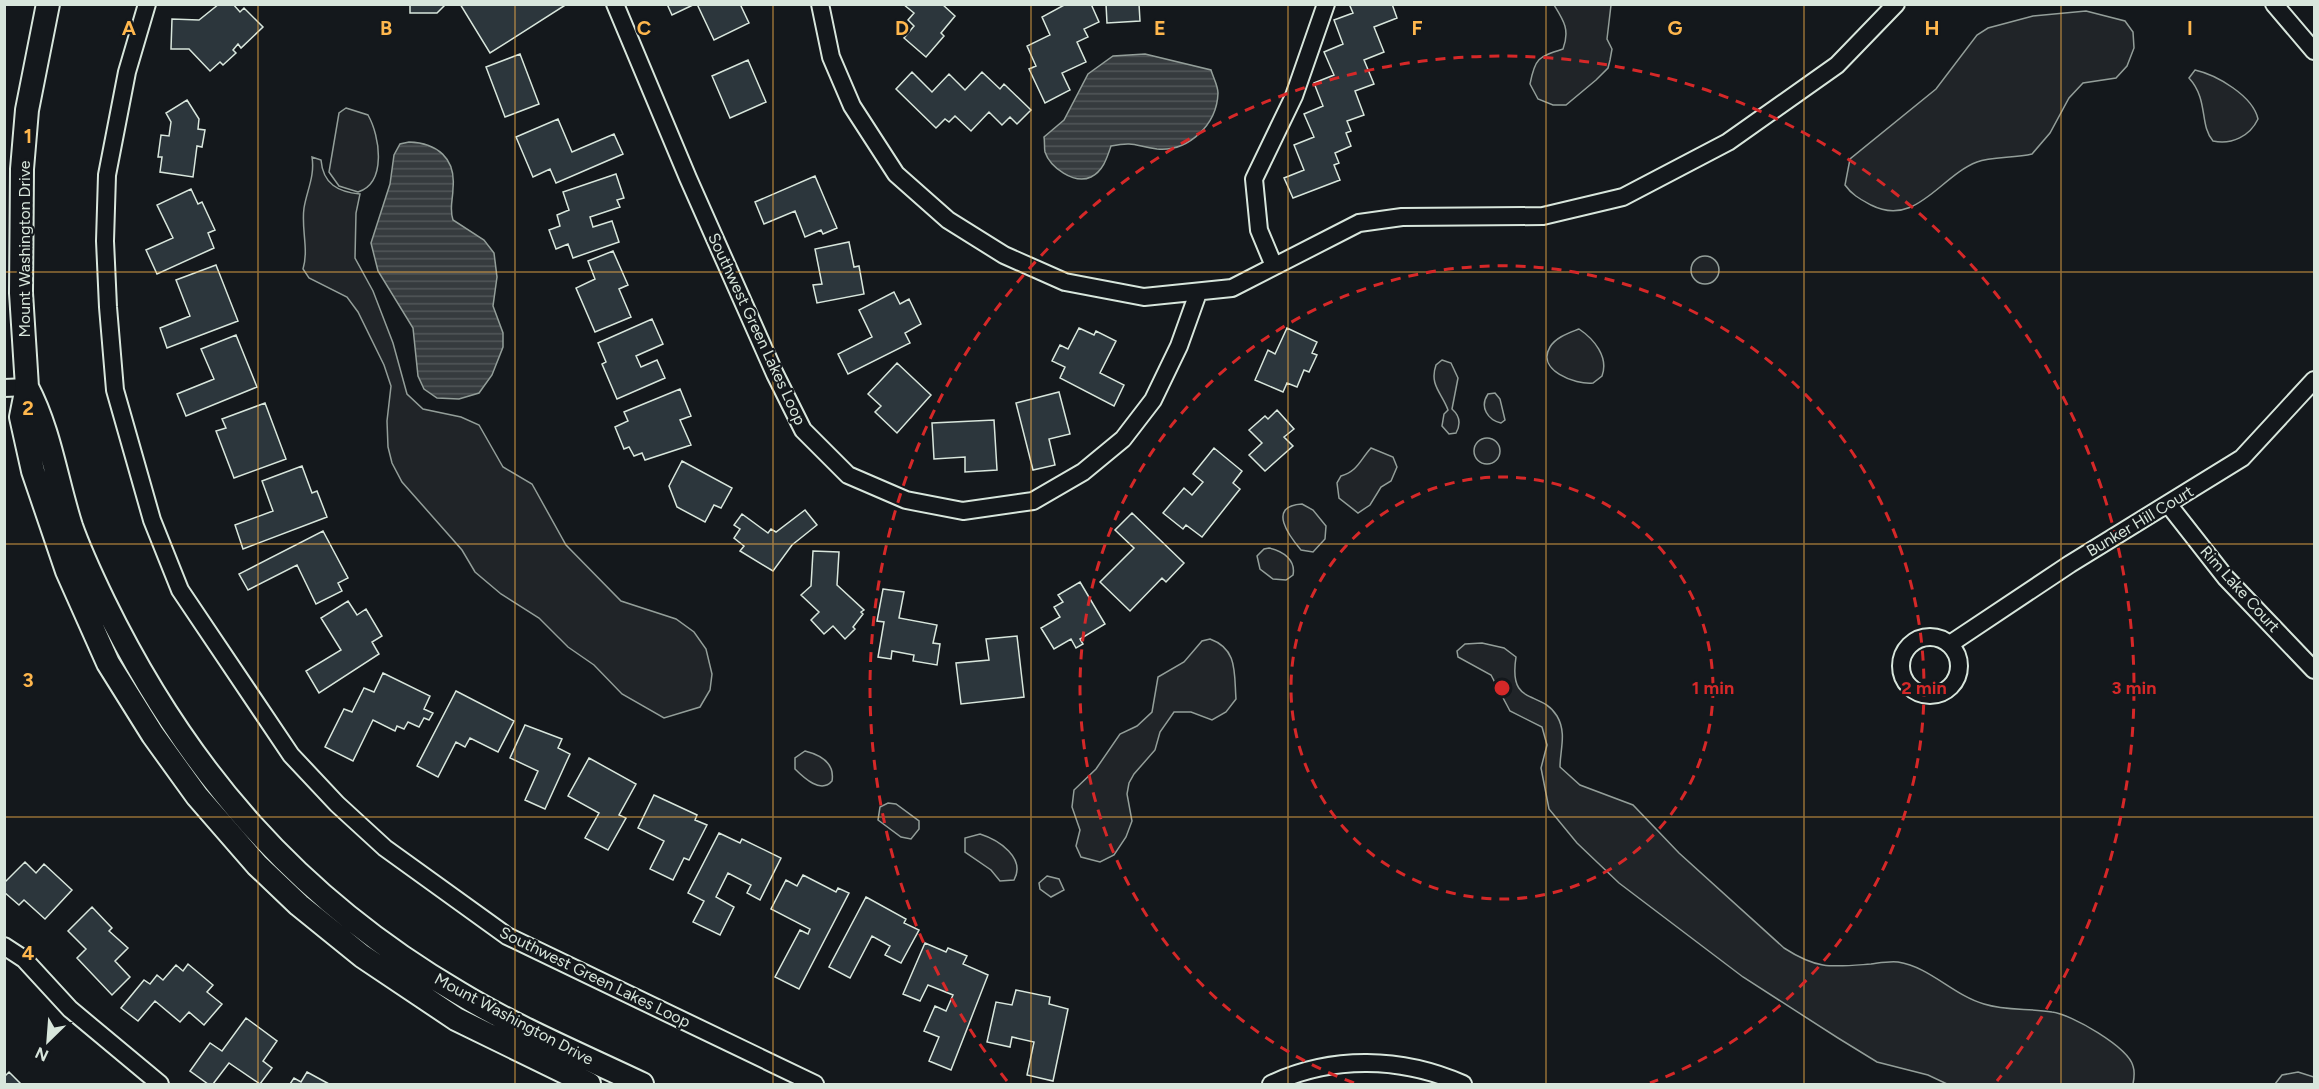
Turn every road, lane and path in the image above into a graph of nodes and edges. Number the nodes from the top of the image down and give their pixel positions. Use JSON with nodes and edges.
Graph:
{"nodes":[{"id":1,"x":48,"y":4,"type":"edge"},
{"id":2,"x":147,"y":4,"type":"edge"},
{"id":3,"x":615,"y":4,"type":"edge"},
{"id":4,"x":820,"y":4,"type":"edge"},
{"id":5,"x":1326,"y":4,"type":"edge"},
{"id":6,"x":1896,"y":4,"type":"edge"},
{"id":7,"x":2274,"y":4,"type":"edge"},
{"id":8,"x":2314,"y":51,"type":"edge"},
{"id":9,"x":1274,"y":266,"type":"junction"},
{"id":10,"x":1198,"y":292,"type":"junction"},
{"id":11,"x":2314,"y":380,"type":"edge"},
{"id":12,"x":16,"y":387,"type":"edge"},
{"id":13,"x":2168,"y":504,"type":"junction"},
{"id":14,"x":1950,"y":644,"type":"dead end"},
{"id":15,"x":2314,"y":670,"type":"edge"},
{"id":16,"x":4,"y":946,"type":"edge"},
{"id":17,"x":160,"y":1084,"type":"edge"},
{"id":18,"x":590,"y":1084,"type":"edge"},
{"id":19,"x":642,"y":1084,"type":"edge"},
{"id":20,"x":815,"y":1084,"type":"edge"},
{"id":21,"x":1271,"y":1084,"type":"edge"},
{"id":22,"x":1463,"y":1084,"type":"edge"}],
"edges":[{"from":1,"to":12,"type":"main road","name":"Mount Washington Drive"},
{"from":2,"to":20,"type":"street","name":"Southwest Green Lakes Loop"},
{"from":3,"to":10,"type":"street","name":"Southwest Green Lakes Loop"},
{"from":4,"to":10,"type":"street"},
{"from":5,"to":9,"type":"street"},
{"from":6,"to":9,"type":"street"},
{"from":7,"to":8,"type":"street"},
{"from":9,"to":10,"type":"street"},
{"from":11,"to":13,"type":"street","name":"Bunker Hill Court"},
{"from":12,"to":18,"type":"main road","name":"Mount Washington Drive"},
{"from":12,"to":19,"type":"main road","name":"Mount Washington Drive"},
{"from":13,"to":14,"type":"street","name":"Bunker Hill Court"},
{"from":13,"to":15,"type":"street","name":"Rim Lake Court"},
{"from":16,"to":17,"type":"street"},
{"from":21,"to":22,"type":"street"}]}
